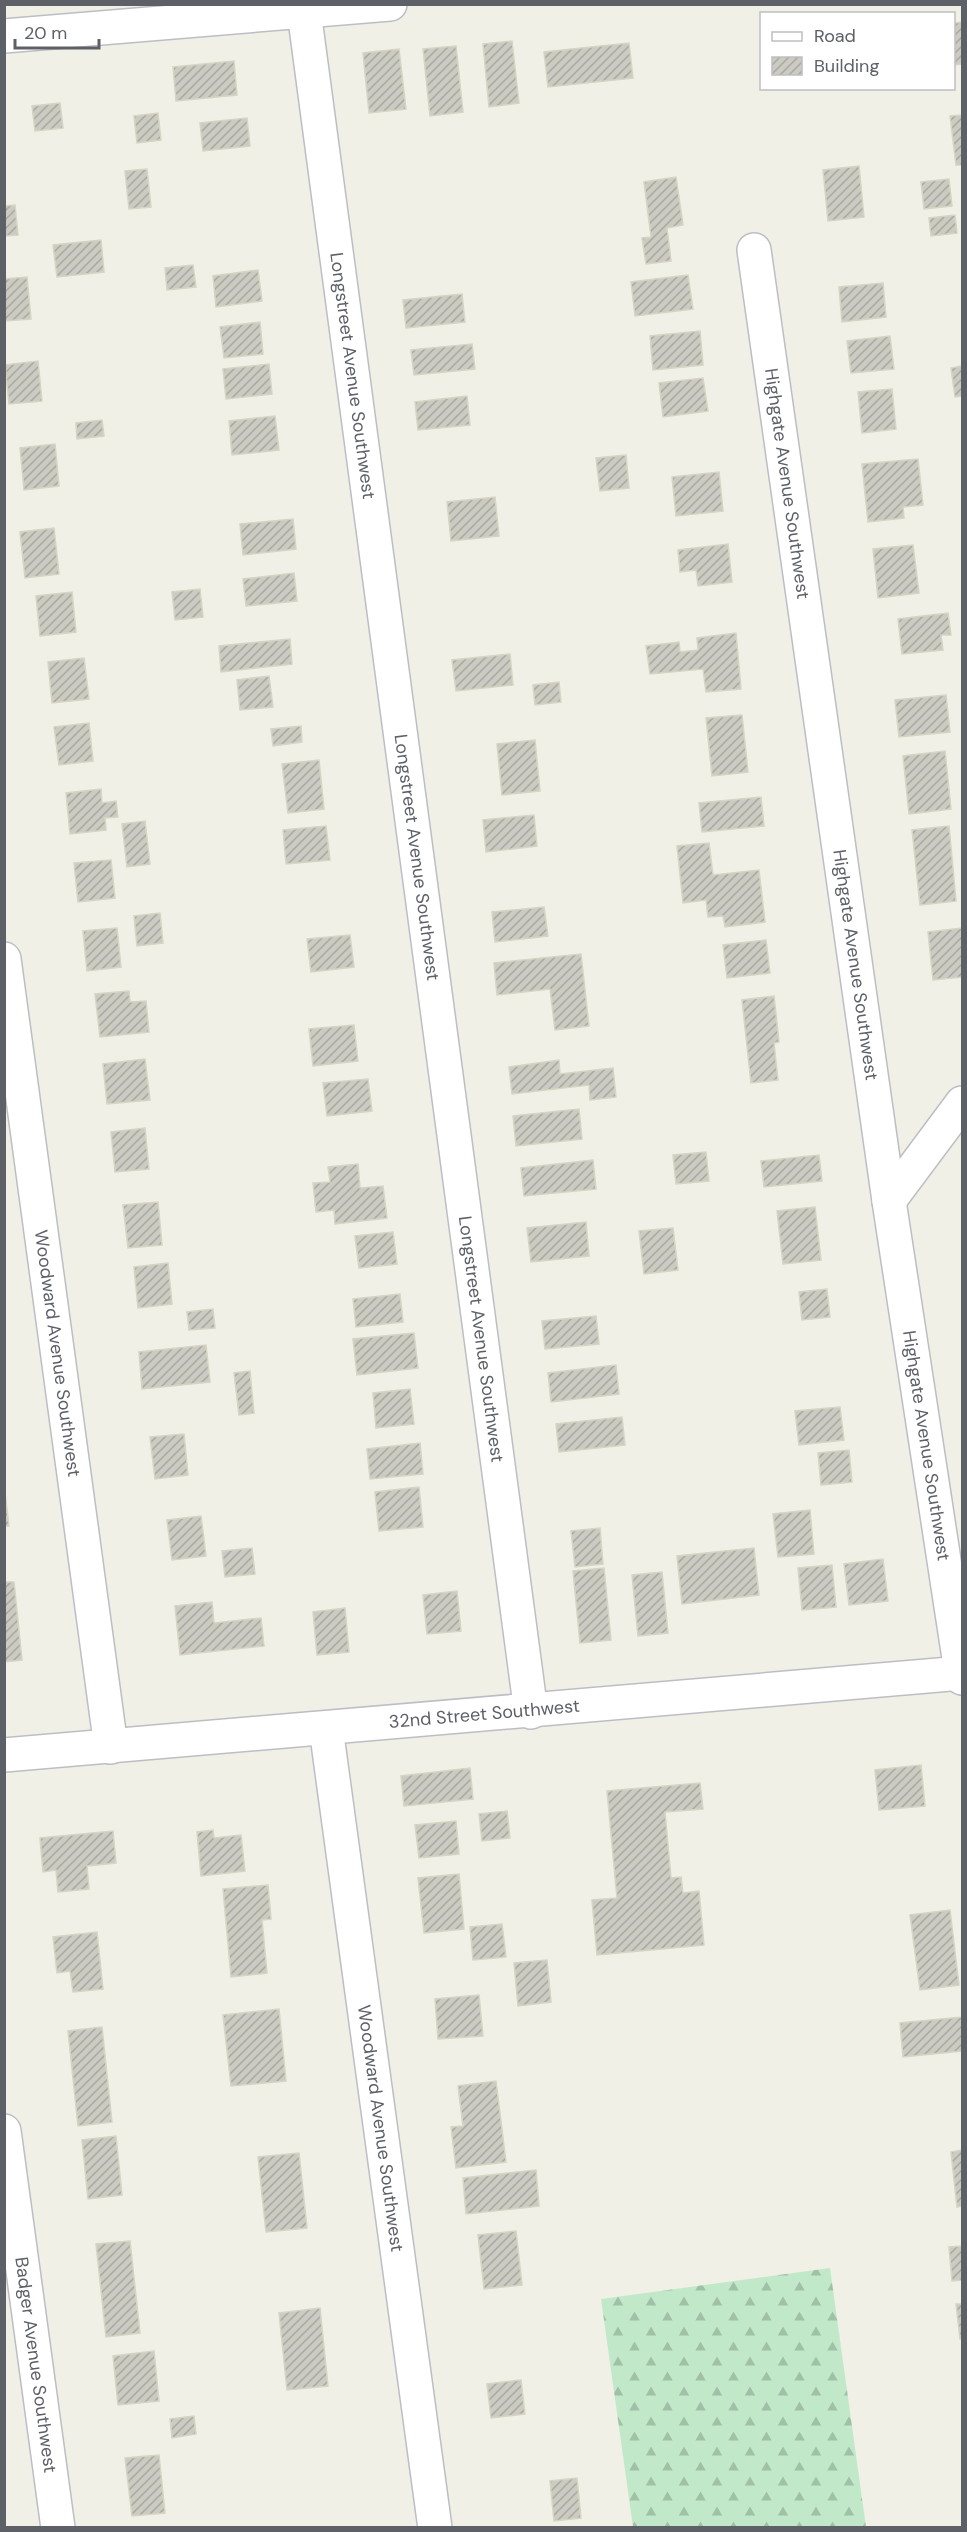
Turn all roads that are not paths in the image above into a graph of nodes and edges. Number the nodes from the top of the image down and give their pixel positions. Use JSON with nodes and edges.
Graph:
{"nodes":[{"id":1,"x":390,"y":4,"type":"edge"},
{"id":2,"x":303,"y":8,"type":"edge"},
{"id":3,"x":4,"y":36,"type":"edge"},
{"id":4,"x":754,"y":250,"type":"dead end"},
{"id":5,"x":4,"y":959,"type":"edge"},
{"id":6,"x":963,"y":1103,"type":"edge"},
{"id":7,"x":889,"y":1201,"type":"junction"},
{"id":8,"x":954,"y":1573,"type":"edge"},
{"id":9,"x":962,"y":1674,"type":"edge"},
{"id":10,"x":531,"y":1712,"type":"junction"},
{"id":11,"x":326,"y":1728,"type":"junction"},
{"id":12,"x":111,"y":1747,"type":"junction"},
{"id":13,"x":4,"y":1755,"type":"edge"},
{"id":14,"x":4,"y":2131,"type":"edge"},
{"id":15,"x":58,"y":2528,"type":"edge"},
{"id":16,"x":435,"y":2528,"type":"edge"}],
"edges":[{"from":1,"to":2,"type":"street"},
{"from":2,"to":3,"type":"street"},
{"from":2,"to":10,"type":"street","name":"Longstreet Avenue Southwest"},
{"from":4,"to":7,"type":"street","name":"Highgate Avenue Southwest"},
{"from":5,"to":12,"type":"street","name":"Woodward Avenue Southwest"},
{"from":6,"to":7,"type":"street"},
{"from":7,"to":8,"type":"street","name":"Highgate Avenue Southwest"},
{"from":8,"to":9,"type":"street","name":"Highgate Avenue Southwest"},
{"from":9,"to":10,"type":"street","name":"32nd Street Southwest"},
{"from":10,"to":11,"type":"street","name":"32nd Street Southwest"},
{"from":11,"to":12,"type":"street","name":"32nd Street Southwest"},
{"from":11,"to":16,"type":"street","name":"Woodward Avenue Southwest"},
{"from":12,"to":13,"type":"street","name":"32nd Street Southwest"},
{"from":14,"to":15,"type":"street","name":"Badger Avenue Southwest"}]}
